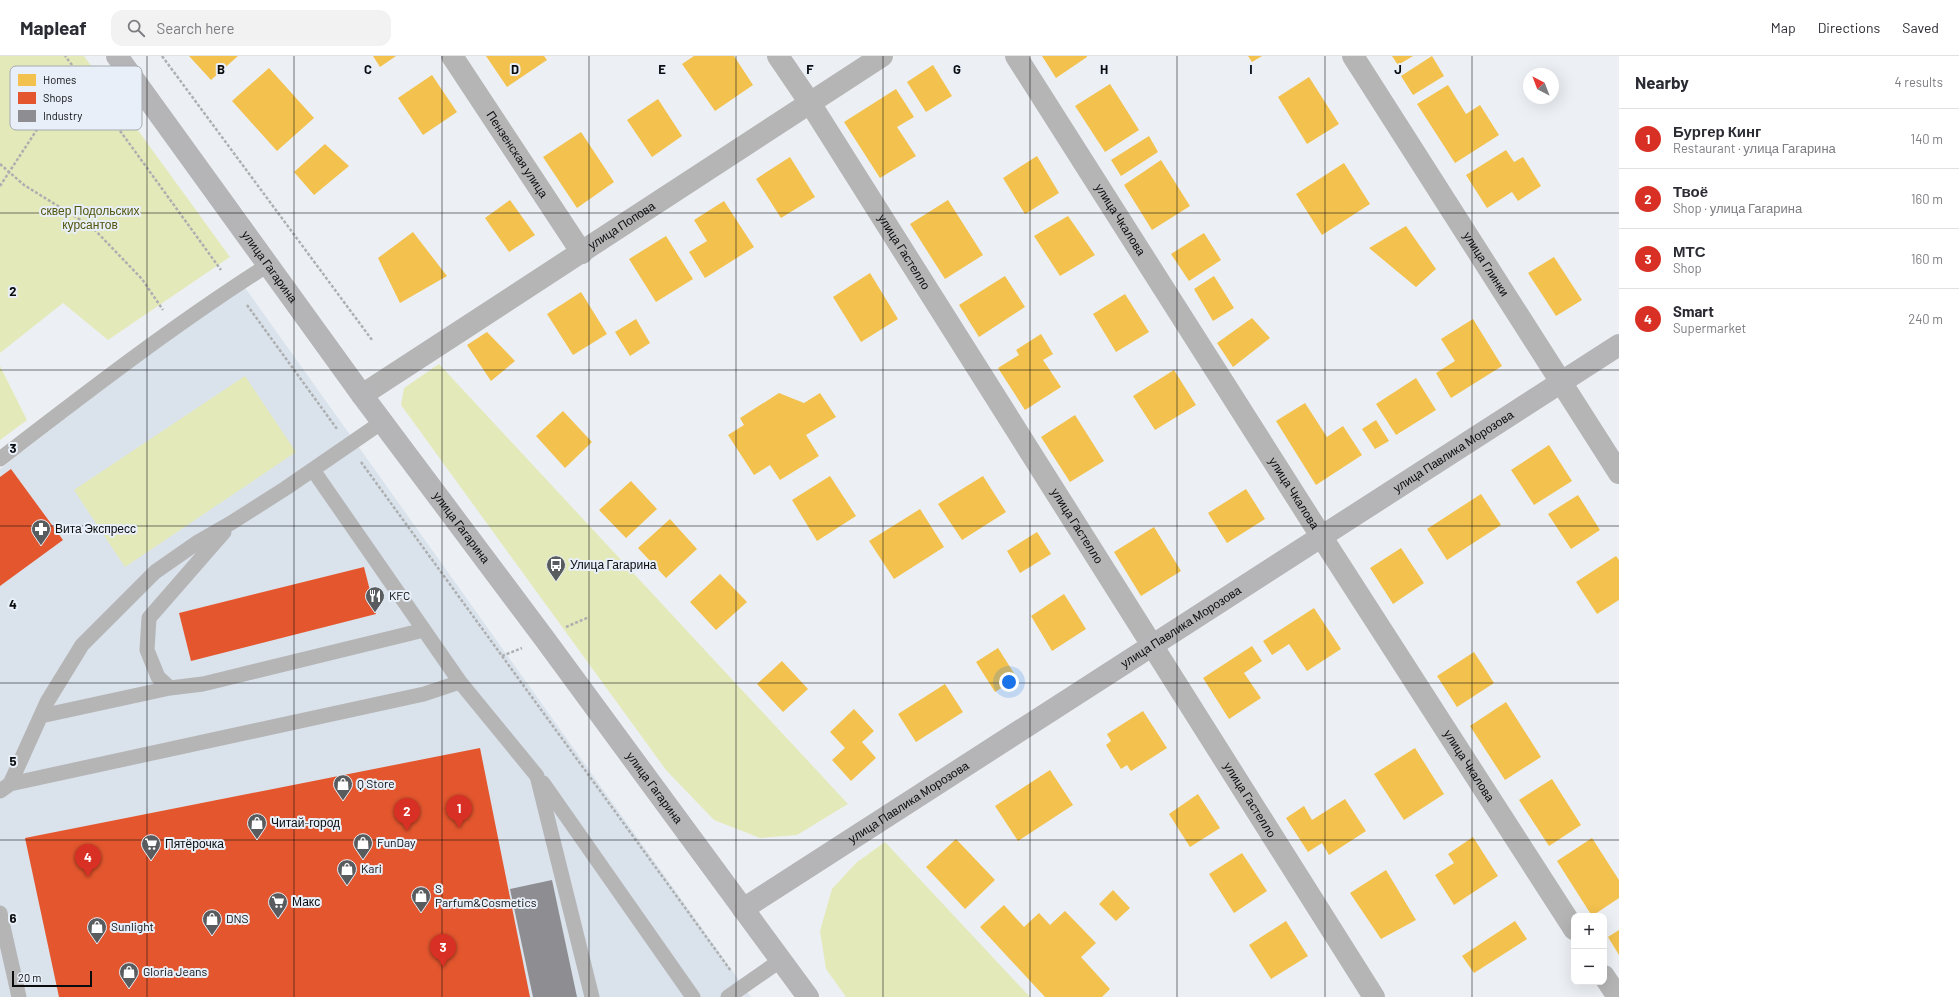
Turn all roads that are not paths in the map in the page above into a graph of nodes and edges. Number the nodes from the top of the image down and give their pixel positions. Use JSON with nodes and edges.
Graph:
{"nodes":[{"id":1,"x":117,"y":56,"type":"edge"},
{"id":2,"x":452,"y":56,"type":"edge"},
{"id":3,"x":778,"y":56,"type":"edge"},
{"id":4,"x":882,"y":56,"type":"edge"},
{"id":5,"x":1016,"y":56,"type":"edge"},
{"id":6,"x":1353,"y":56,"type":"edge"},
{"id":7,"x":124,"y":66,"type":"edge"},
{"id":8,"x":142,"y":91,"type":"edge"},
{"id":9,"x":810,"y":103,"type":"junction"},
{"id":10,"x":582,"y":253,"type":"junction"},
{"id":11,"x":268,"y":265,"type":"junction"},
{"id":12,"x":1619,"y":345,"type":"edge"},
{"id":13,"x":1562,"y":382,"type":"junction"},
{"id":14,"x":362,"y":395,"type":"junction"},
{"id":15,"x":382,"y":422,"type":"junction"},
{"id":16,"x":0,"y":459,"type":"edge"},
{"id":17,"x":313,"y":470,"type":"junction"},
{"id":18,"x":1619,"y":473,"type":"edge"},
{"id":19,"x":231,"y":524,"type":"junction"},
{"id":20,"x":1320,"y":536,"type":"junction"},
{"id":21,"x":424,"y":630,"type":"junction"},
{"id":22,"x":1151,"y":645,"type":"junction"},
{"id":23,"x":460,"y":682,"type":"junction"},
{"id":24,"x":170,"y":688,"type":"junction"},
{"id":25,"x":41,"y":716,"type":"junction"},
{"id":26,"x":538,"y":776,"type":"junction"},
{"id":27,"x":5,"y":788,"type":"edge"},
{"id":28,"x":744,"y":909,"type":"junction"},
{"id":29,"x":0,"y":913,"type":"edge"},
{"id":30,"x":1571,"y":924,"type":"edge"},
{"id":31,"x":781,"y":960,"type":"junction"},
{"id":32,"x":1607,"y":980,"type":"edge"},
{"id":33,"x":19,"y":997,"type":"edge"},
{"id":34,"x":592,"y":997,"type":"edge"},
{"id":35,"x":693,"y":997,"type":"edge"},
{"id":36,"x":728,"y":997,"type":"edge"},
{"id":37,"x":808,"y":997,"type":"edge"},
{"id":38,"x":1374,"y":997,"type":"edge"},
{"id":39,"x":1618,"y":997,"type":"edge"}],
"edges":[{"from":1,"to":7,"type":"street","name":"улица Гагарина"},
{"from":2,"to":10,"type":"street","name":"Пензенская улица"},
{"from":3,"to":9,"type":"street","name":"улица Гастелло"},
{"from":4,"to":9,"type":"street","name":"улица Попова"},
{"from":5,"to":20,"type":"street","name":"улица Чкалова"},
{"from":6,"to":13,"type":"street","name":"улица Глинки"},
{"from":8,"to":11,"type":"street","name":"улица Гагарина"},
{"from":9,"to":10,"type":"street","name":"улица Попова"},
{"from":9,"to":22,"type":"street","name":"улица Гастелло"},
{"from":10,"to":14,"type":"street","name":"улица Попова"},
{"from":11,"to":14,"type":"street","name":"улица Гагарина"},
{"from":11,"to":16,"type":"lane"},
{"from":12,"to":13,"type":"street","name":"улица Павлика Морозова"},
{"from":13,"to":18,"type":"street","name":"улица Глинки"},
{"from":13,"to":20,"type":"street","name":"улица Павлика Морозова"},
{"from":14,"to":15,"type":"street","name":"улица Гагарина"},
{"from":15,"to":17,"type":"lane"},
{"from":15,"to":28,"type":"street","name":"улица Гагарина"},
{"from":17,"to":19,"type":"lane"},
{"from":17,"to":21,"type":"lane"},
{"from":19,"to":24,"type":"lane"},
{"from":19,"to":25,"type":"lane"},
{"from":20,"to":22,"type":"street","name":"улица Павлика Морозова"},
{"from":20,"to":30,"type":"street","name":"улица Чкалова"},
{"from":21,"to":23,"type":"lane"},
{"from":21,"to":24,"type":"lane"},
{"from":22,"to":28,"type":"street","name":"улица Павлика Морозова"},
{"from":22,"to":38,"type":"street","name":"улица Гастелло"},
{"from":23,"to":26,"type":"lane"},
{"from":23,"to":27,"type":"lane"},
{"from":24,"to":25,"type":"lane"},
{"from":25,"to":27,"type":"lane"},
{"from":26,"to":34,"type":"lane"},
{"from":26,"to":35,"type":"lane"},
{"from":28,"to":31,"type":"street","name":"улица Гагарина"},
{"from":29,"to":33,"type":"lane"},
{"from":31,"to":36,"type":"lane"},
{"from":31,"to":37,"type":"street","name":"улица Гагарина"},
{"from":32,"to":39,"type":"street"}]}
